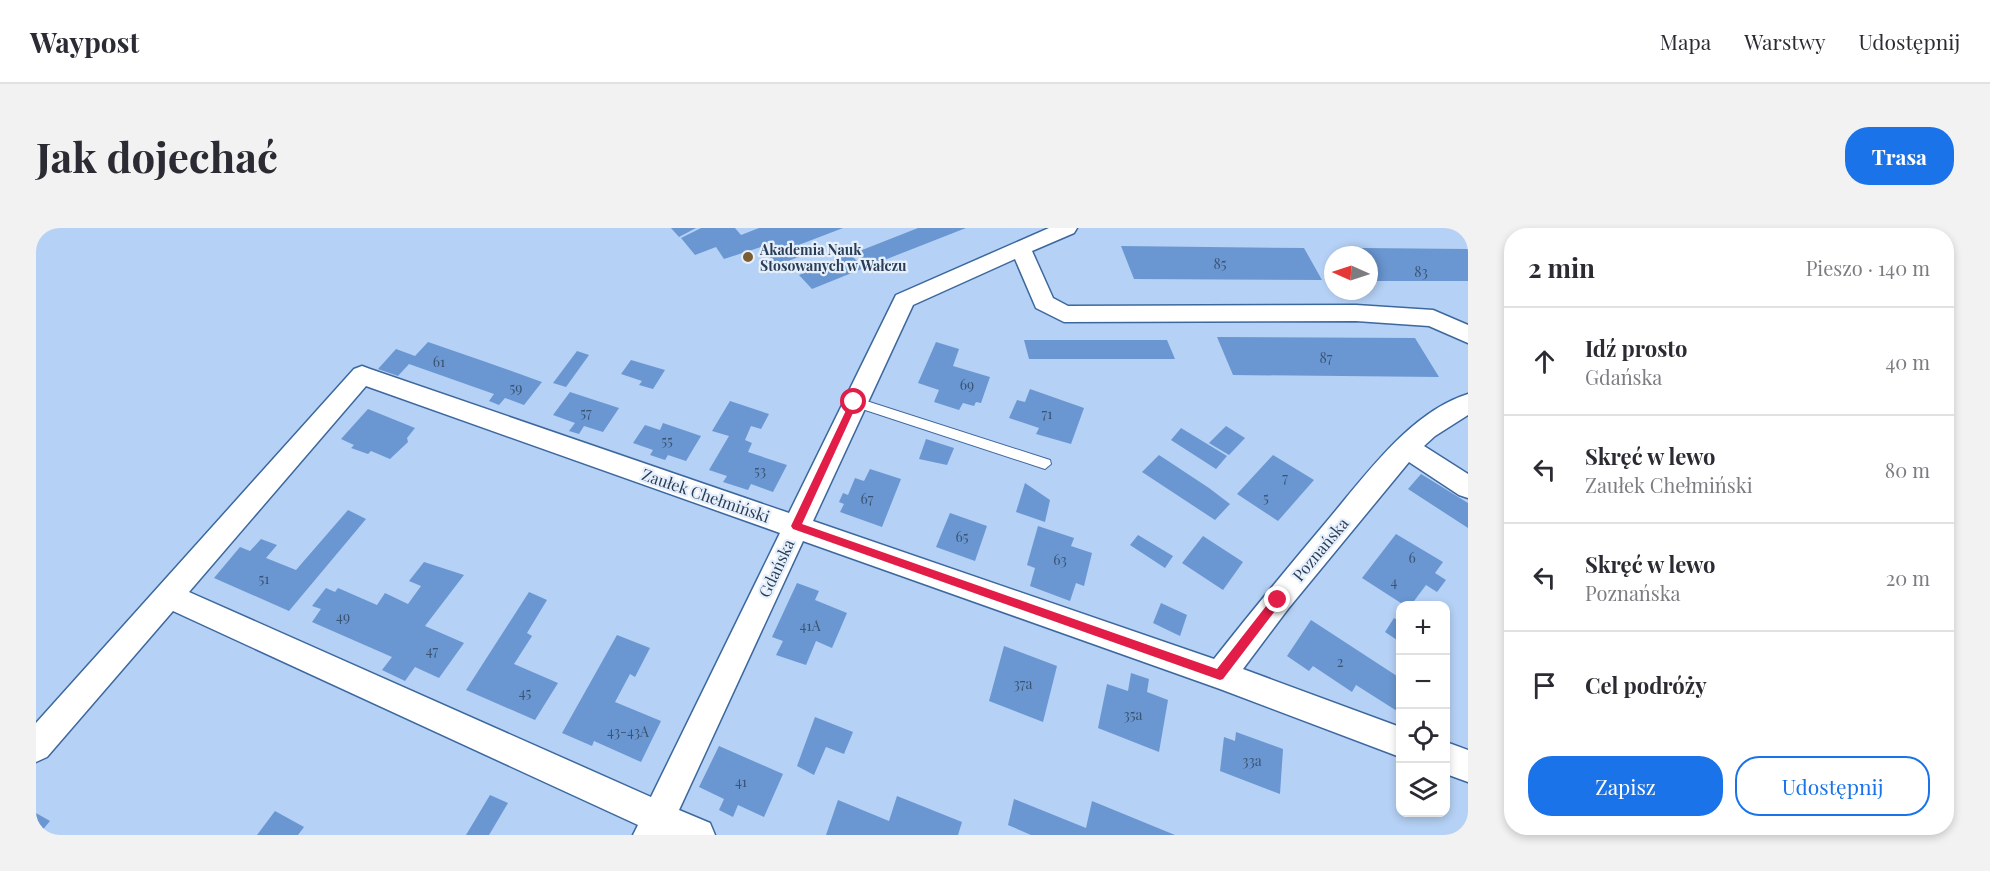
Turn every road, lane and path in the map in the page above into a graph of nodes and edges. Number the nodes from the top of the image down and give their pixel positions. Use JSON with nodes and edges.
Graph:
{"nodes":[{"id":1,"x":1066,"y":228,"type":"edge"},
{"id":2,"x":1020,"y":248,"type":"junction"},
{"id":3,"x":1468,"y":335,"type":"edge"},
{"id":4,"x":854,"y":402,"type":"junction"},
{"id":5,"x":1468,"y":403,"type":"edge"},
{"id":6,"x":1407,"y":448,"type":"junction"},
{"id":7,"x":1045,"y":464,"type":"dead end"},
{"id":8,"x":1468,"y":487,"type":"edge"},
{"id":9,"x":796,"y":526,"type":"junction"},
{"id":10,"x":169,"y":596,"type":"junction"},
{"id":11,"x":1220,"y":675,"type":"junction"},
{"id":12,"x":1396,"y":740,"type":"edge"},
{"id":13,"x":36,"y":746,"type":"edge"},
{"id":14,"x":1450,"y":759,"type":"edge"},
{"id":15,"x":1468,"y":766,"type":"edge"},
{"id":16,"x":654,"y":826,"type":"edge"},
{"id":17,"x":698,"y":835,"type":"edge"}],
"edges":[{"from":1,"to":2,"type":"street","name":"Gdańska"},
{"from":2,"to":3,"type":"street"},
{"from":2,"to":4,"type":"street","name":"Gdańska"},
{"from":4,"to":7,"type":"lane"},
{"from":4,"to":9,"type":"street","name":"Gdańska"},
{"from":5,"to":6,"type":"street","name":"Poznańska"},
{"from":6,"to":8,"type":"street"},
{"from":6,"to":11,"type":"street","name":"Poznańska"},
{"from":9,"to":10,"type":"street","name":"Zaułek Chełmiński"},
{"from":9,"to":11,"type":"street","name":"Zaułek Chełmiński"},
{"from":9,"to":16,"type":"street","name":"Gdańska"},
{"from":10,"to":13,"type":"street"},
{"from":10,"to":16,"type":"street"},
{"from":11,"to":12,"type":"street"},
{"from":14,"to":15,"type":"street"},
{"from":16,"to":17,"type":"street"}]}
